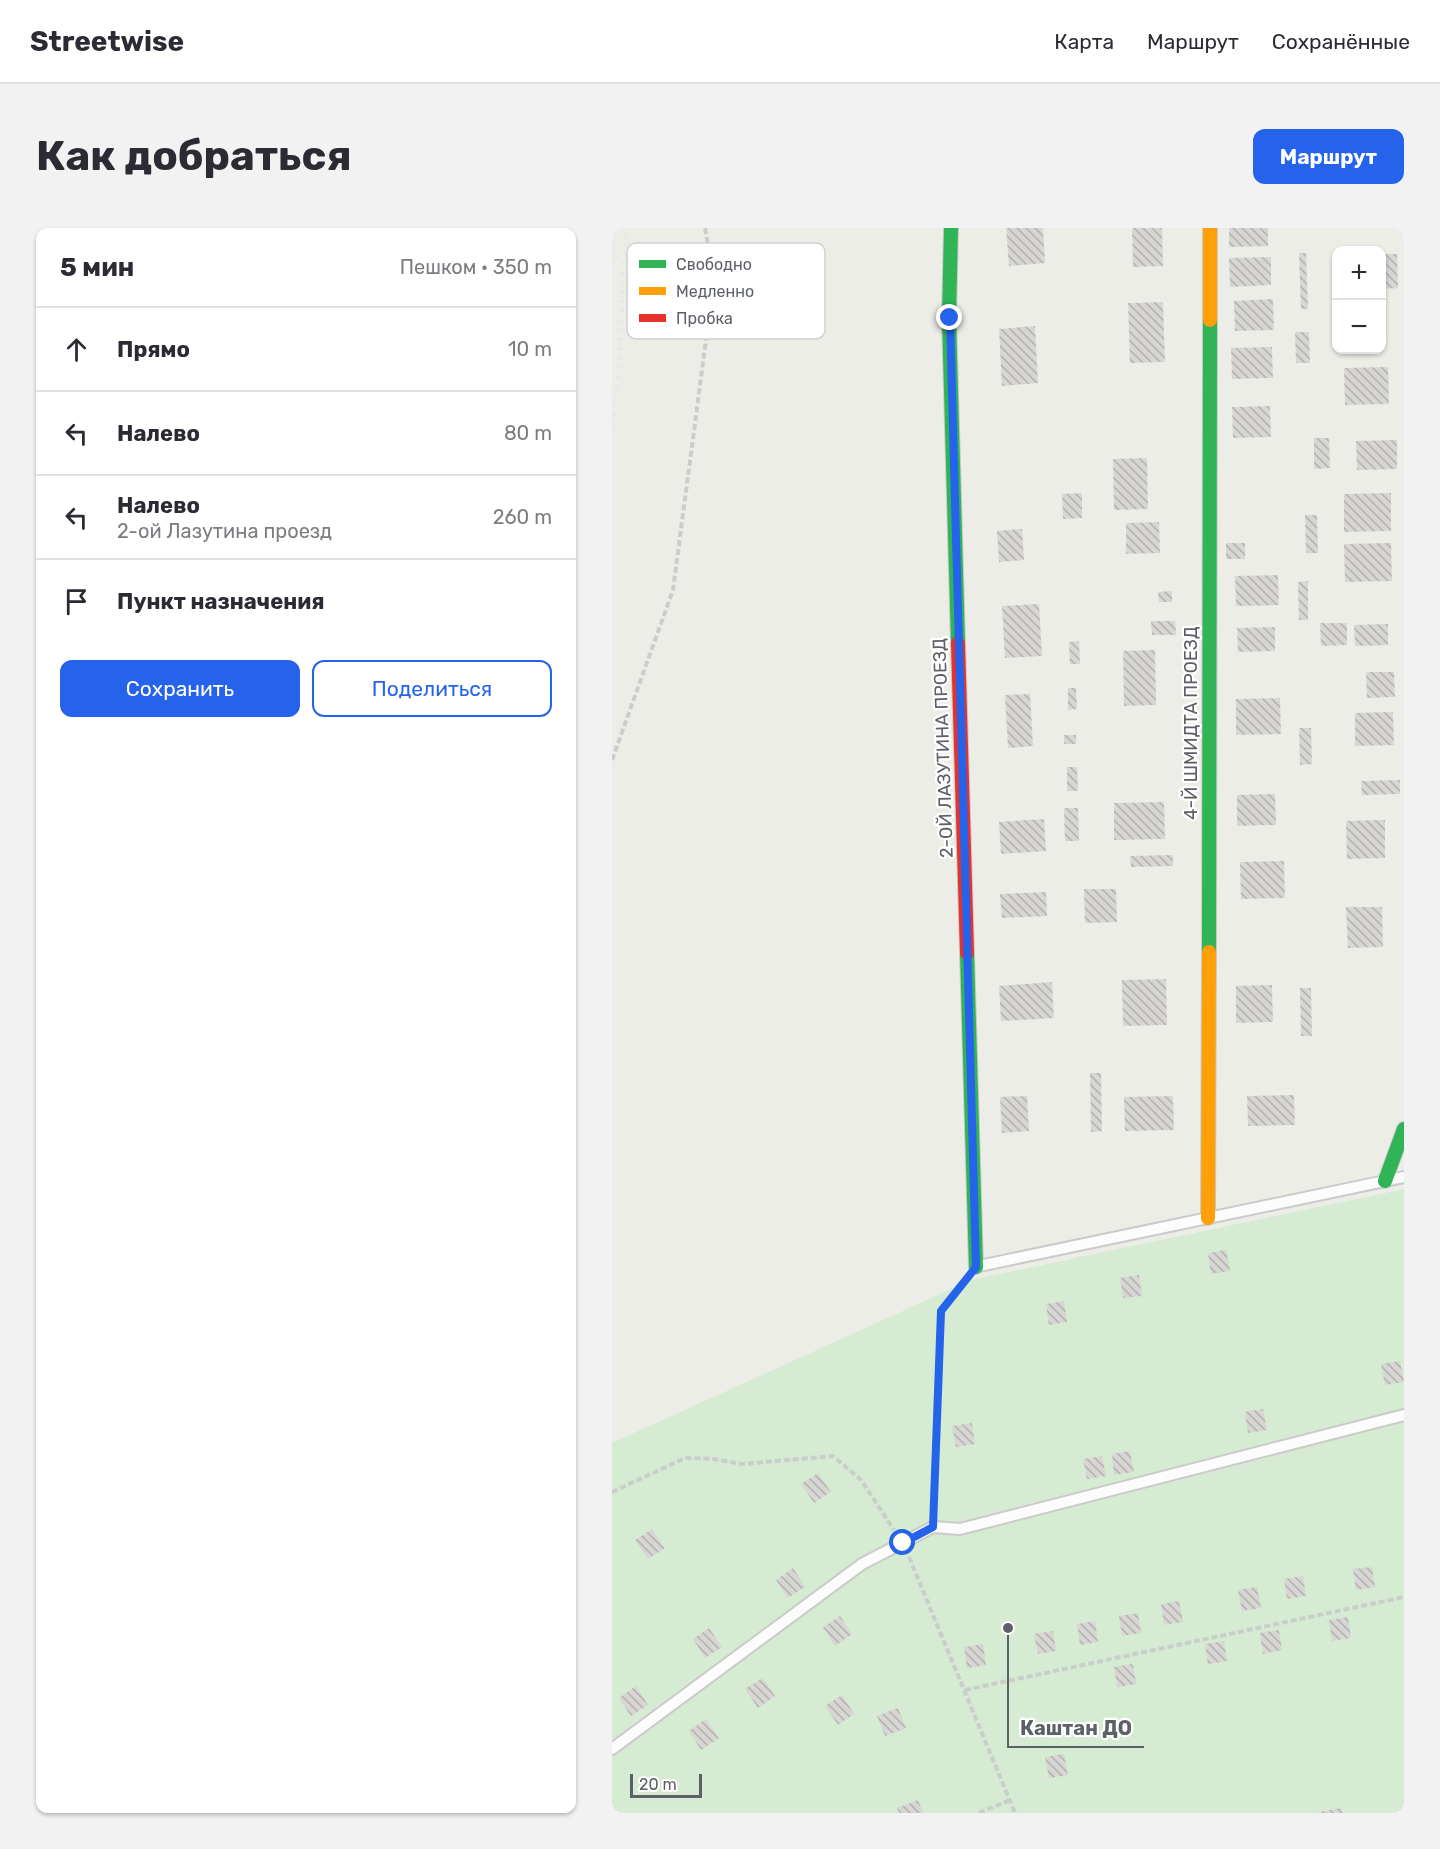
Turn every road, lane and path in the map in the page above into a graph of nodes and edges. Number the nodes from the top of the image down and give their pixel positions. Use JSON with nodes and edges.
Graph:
{"nodes":[{"id":1,"x":705,"y":228,"type":"edge"},
{"id":2,"x":951,"y":228,"type":"edge"},
{"id":3,"x":1210,"y":228,"type":"edge"},
{"id":4,"x":708,"y":243,"type":"edge"},
{"id":5,"x":706,"y":339,"type":"edge"},
{"id":6,"x":612,"y":760,"type":"edge"},
{"id":7,"x":1404,"y":1129,"type":"edge"},
{"id":8,"x":1404,"y":1177,"type":"edge"},
{"id":9,"x":1384,"y":1181,"type":"junction"},
{"id":10,"x":1208,"y":1218,"type":"junction"},
{"id":11,"x":976,"y":1267,"type":"junction"},
{"id":12,"x":1404,"y":1415,"type":"edge"},
{"id":13,"x":933,"y":1527,"type":"junction"},
{"id":14,"x":1404,"y":1597,"type":"edge"},
{"id":15,"x":965,"y":1690,"type":"dead end"},
{"id":16,"x":612,"y":1749,"type":"edge"},
{"id":17,"x":1010,"y":1800,"type":"dead end"},
{"id":18,"x":979,"y":1813,"type":"edge"}],
"edges":[{"from":1,"to":4,"type":"path"},
{"from":2,"to":11,"type":"street","name":"2-ОЙ ЛАЗУТИНА ПРОЕЗД"},
{"from":3,"to":10,"type":"street","name":"4-Й ШМИДТА ПРОЕЗД"},
{"from":5,"to":6,"type":"path"},
{"from":7,"to":9,"type":"street"},
{"from":8,"to":9,"type":"lane"},
{"from":9,"to":10,"type":"lane"},
{"from":10,"to":11,"type":"lane"},
{"from":11,"to":13,"type":"path"},
{"from":12,"to":13,"type":"lane"},
{"from":13,"to":16,"type":"lane"},
{"from":14,"to":15,"type":"path"},
{"from":17,"to":18,"type":"path"}]}
